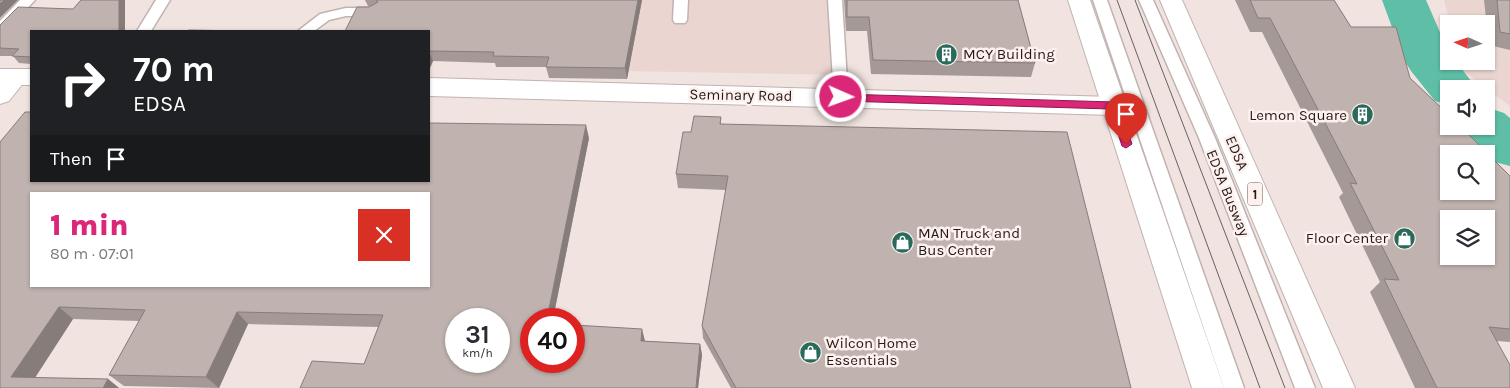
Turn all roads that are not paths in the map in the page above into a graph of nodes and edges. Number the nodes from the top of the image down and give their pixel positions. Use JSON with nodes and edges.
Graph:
{"nodes":[{"id":1,"x":28,"y":0,"type":"edge"},
{"id":2,"x":163,"y":0,"type":"edge"},
{"id":3,"x":681,"y":0,"type":"edge"},
{"id":4,"x":834,"y":0,"type":"edge"},
{"id":5,"x":1079,"y":0,"type":"edge"},
{"id":6,"x":1100,"y":0,"type":"edge"},
{"id":7,"x":1146,"y":0,"type":"edge"},
{"id":8,"x":1171,"y":0,"type":"edge"},
{"id":9,"x":374,"y":12,"type":"edge"},
{"id":10,"x":680,"y":20,"type":"dead end"},
{"id":11,"x":0,"y":29,"type":"edge"},
{"id":12,"x":145,"y":30,"type":"edge"},
{"id":13,"x":306,"y":30,"type":"edge"},
{"id":14,"x":430,"y":87,"type":"edge"},
{"id":15,"x":841,"y":97,"type":"junction"},
{"id":16,"x":1114,"y":106,"type":"junction"},
{"id":17,"x":1208,"y":388,"type":"edge"},
{"id":18,"x":1234,"y":388,"type":"edge"},
{"id":19,"x":1305,"y":388,"type":"edge"},
{"id":20,"x":1339,"y":388,"type":"edge"}],
"edges":[{"from":1,"to":11,"type":"lane"},
{"from":2,"to":12,"type":"lane"},
{"from":3,"to":10,"type":"lane"},
{"from":4,"to":15,"type":"lane"},
{"from":5,"to":16,"type":"main road"},
{"from":6,"to":18,"type":"lane"},
{"from":7,"to":19,"type":"lane","name":"EDSA Busway"},
{"from":8,"to":20,"type":"main road","name":"EDSA","number":"1"},
{"from":9,"to":13,"type":"lane"},
{"from":14,"to":15,"type":"main road","name":"Seminary Road"},
{"from":15,"to":16,"type":"main road","name":"Seminary Road"},
{"from":16,"to":17,"type":"main road"}]}
